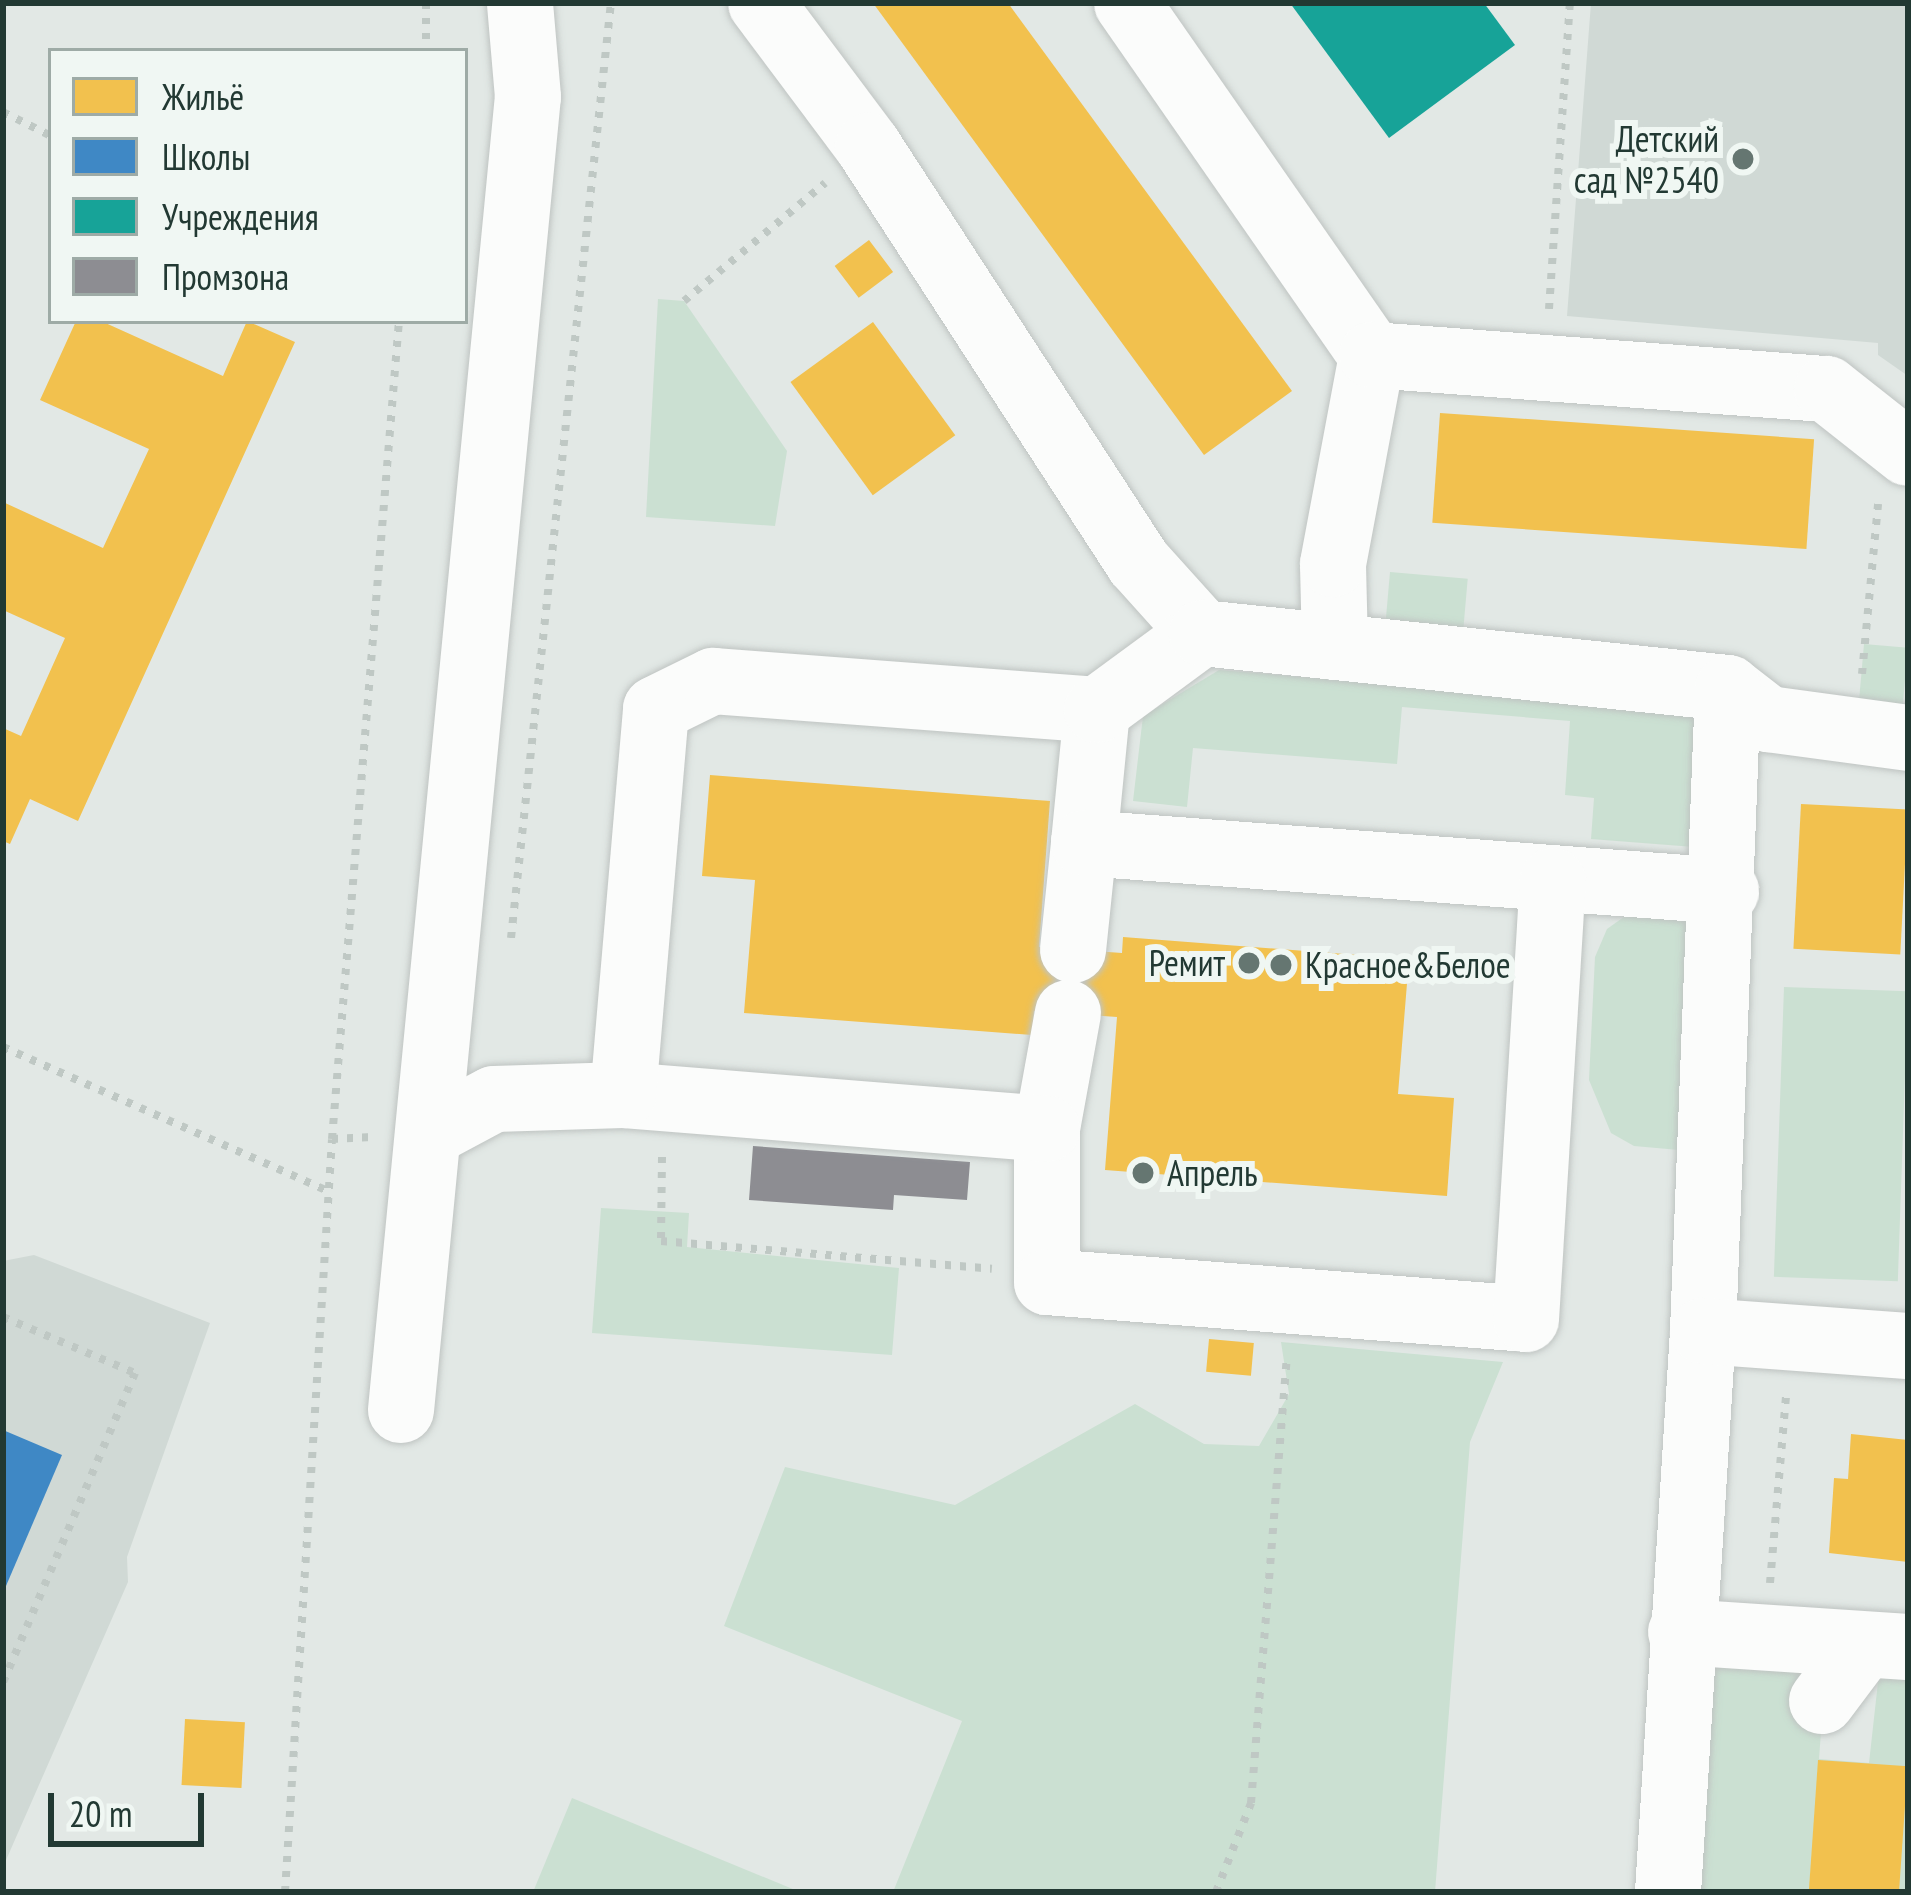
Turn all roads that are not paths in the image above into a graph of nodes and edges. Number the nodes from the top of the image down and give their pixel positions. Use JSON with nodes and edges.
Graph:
{"nodes":[{"id":1,"x":520,"y":3,"type":"edge"},
{"id":2,"x":760,"y":3,"type":"edge"},
{"id":3,"x":1127,"y":3,"type":"edge"},
{"id":4,"x":1372,"y":355,"type":"junction"},
{"id":5,"x":1894,"y":469,"type":"edge"},
{"id":6,"x":1202,"y":633,"type":"junction"},
{"id":7,"x":1335,"y":647,"type":"junction"},
{"id":8,"x":1728,"y":688,"type":"junction"},
{"id":9,"x":1097,"y":710,"type":"junction"},
{"id":10,"x":1908,"y":738,"type":"edge"},
{"id":11,"x":1084,"y":844,"type":"junction"},
{"id":12,"x":1553,"y":881,"type":"junction"},
{"id":13,"x":1726,"y":891,"type":"junction"},
{"id":14,"x":643,"y":1098,"type":"junction"},
{"id":15,"x":1047,"y":1129,"type":"junction"},
{"id":16,"x":430,"y":1132,"type":"junction"},
{"id":17,"x":1703,"y":1330,"type":"junction"},
{"id":18,"x":1908,"y":1346,"type":"edge"},
{"id":19,"x":401,"y":1410,"type":"dead end"},
{"id":20,"x":1681,"y":1632,"type":"junction"},
{"id":21,"x":1886,"y":1646,"type":"edge"},
{"id":22,"x":1822,"y":1701,"type":"dead end"},
{"id":23,"x":1668,"y":1892,"type":"edge"}],
"edges":[{"from":1,"to":16,"type":"lane"},
{"from":2,"to":6,"type":"lane"},
{"from":3,"to":4,"type":"lane"},
{"from":4,"to":5,"type":"lane"},
{"from":4,"to":7,"type":"lane"},
{"from":6,"to":7,"type":"lane"},
{"from":6,"to":9,"type":"lane"},
{"from":7,"to":8,"type":"lane"},
{"from":8,"to":10,"type":"lane"},
{"from":8,"to":13,"type":"lane"},
{"from":9,"to":11,"type":"lane"},
{"from":9,"to":14,"type":"lane"},
{"from":11,"to":12,"type":"lane"},
{"from":11,"to":15,"type":"lane"},
{"from":12,"to":13,"type":"lane"},
{"from":12,"to":15,"type":"lane"},
{"from":13,"to":17,"type":"lane"},
{"from":14,"to":15,"type":"lane"},
{"from":14,"to":16,"type":"lane"},
{"from":16,"to":19,"type":"lane"},
{"from":17,"to":18,"type":"lane"},
{"from":17,"to":20,"type":"lane"},
{"from":20,"to":21,"type":"lane"},
{"from":20,"to":23,"type":"lane"},
{"from":21,"to":22,"type":"lane"}]}
